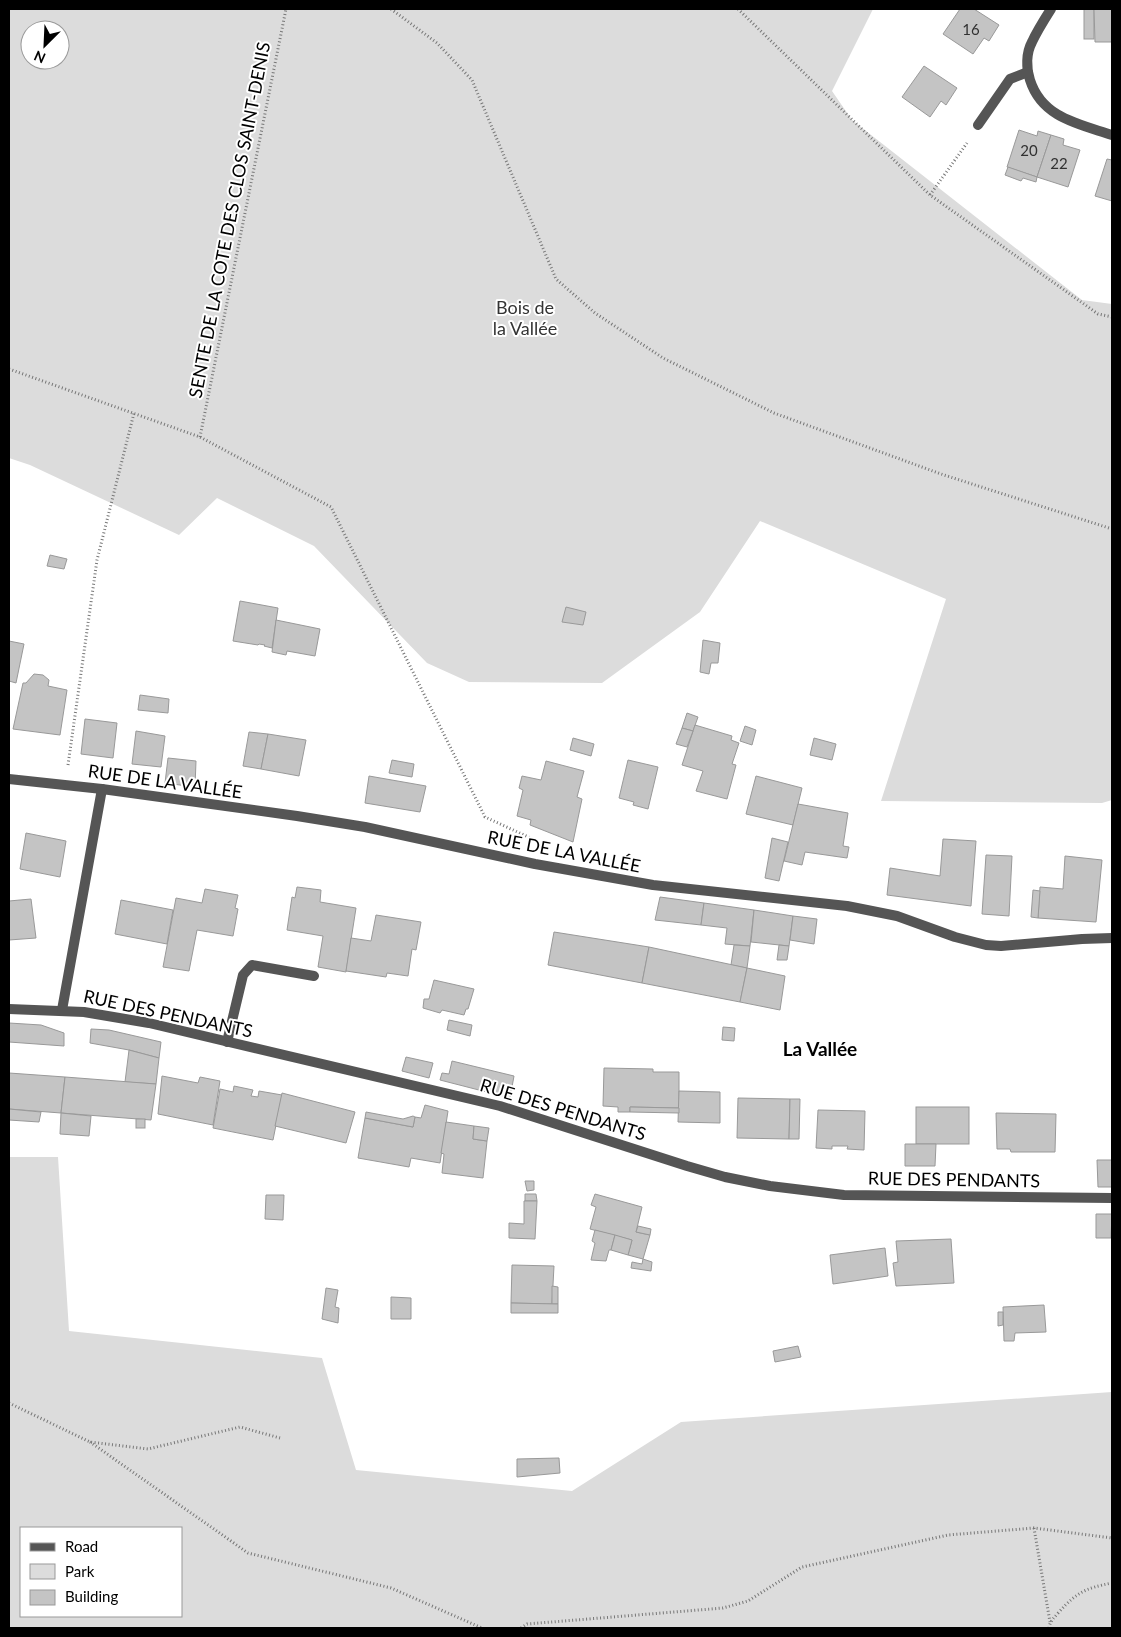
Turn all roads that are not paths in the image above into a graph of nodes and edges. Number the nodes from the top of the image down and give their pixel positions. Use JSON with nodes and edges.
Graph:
{"nodes":[{"id":1,"x":1051,"y":9,"type":"edge"},
{"id":2,"x":1028,"y":72,"type":"junction"},
{"id":3,"x":978,"y":125,"type":"dead end"},
{"id":4,"x":1112,"y":135,"type":"edge"},
{"id":5,"x":9,"y":779,"type":"edge"},
{"id":6,"x":102,"y":789,"type":"junction"},
{"id":7,"x":1112,"y":938,"type":"edge"},
{"id":8,"x":314,"y":976,"type":"dead end"},
{"id":9,"x":9,"y":1009,"type":"edge"},
{"id":10,"x":62,"y":1010,"type":"junction"},
{"id":11,"x":227,"y":1042,"type":"junction"},
{"id":12,"x":1112,"y":1198,"type":"edge"}],
"edges":[{"from":1,"to":2,"type":"street"},
{"from":2,"to":3,"type":"street"},
{"from":2,"to":4,"type":"street"},
{"from":5,"to":6,"type":"street","name":"RUE DE LA VALLÉE"},
{"from":6,"to":7,"type":"street","name":"RUE DE LA VALLÉE"},
{"from":6,"to":10,"type":"street"},
{"from":8,"to":11,"type":"street"},
{"from":9,"to":10,"type":"street","name":"RUE DES PENDANTS"},
{"from":10,"to":11,"type":"street","name":"RUE DES PENDANTS"},
{"from":11,"to":12,"type":"street","name":"RUE DES PENDANTS"}]}
